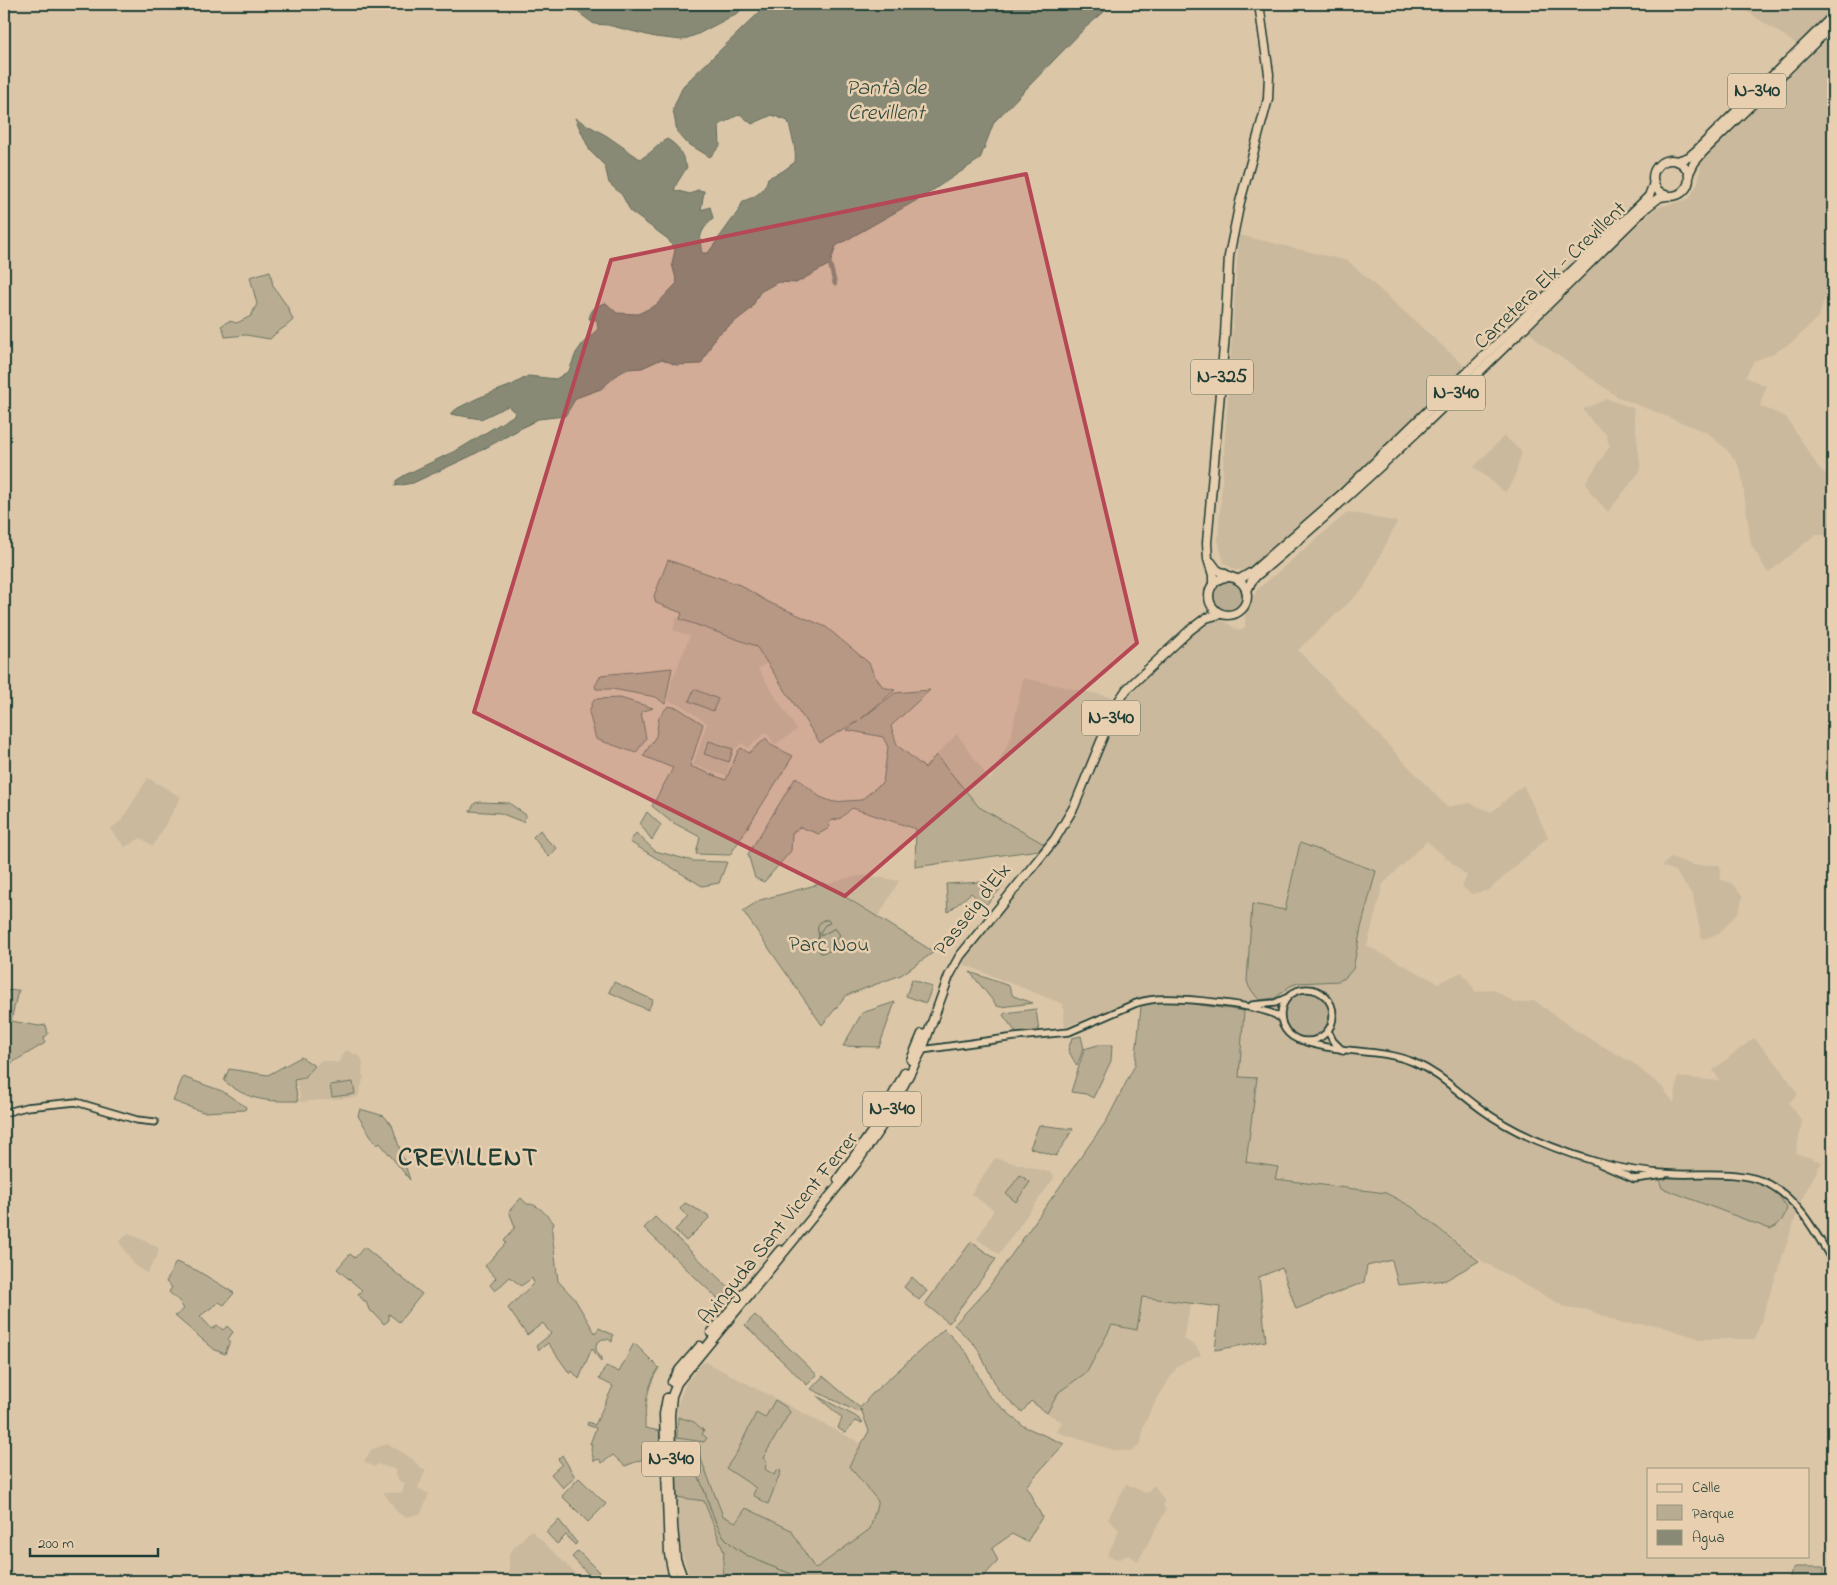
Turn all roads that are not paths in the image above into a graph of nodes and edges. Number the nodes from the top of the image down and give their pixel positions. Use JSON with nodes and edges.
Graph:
{"nodes":[{"id":1,"x":1259,"y":4,"type":"edge"},
{"id":2,"x":1833,"y":16,"type":"edge"},
{"id":3,"x":1833,"y":25,"type":"edge"},
{"id":4,"x":1677,"y":161,"type":"junction"},
{"id":5,"x":1689,"y":173,"type":"junction"},
{"id":6,"x":1654,"y":183,"type":"junction"},
{"id":7,"x":1666,"y":196,"type":"junction"},
{"id":8,"x":1208,"y":552,"type":"junction"},
{"id":9,"x":1234,"y":578,"type":"junction"},
{"id":10,"x":1213,"y":585,"type":"junction"},
{"id":11,"x":1247,"y":592,"type":"junction"},
{"id":12,"x":1210,"y":603,"type":"junction"},
{"id":13,"x":1220,"y":614,"type":"junction"},
{"id":14,"x":1190,"y":630,"type":"junction"},
{"id":15,"x":1288,"y":997,"type":"junction"},
{"id":16,"x":1247,"y":1006,"type":"junction"},
{"id":17,"x":1281,"y":1018,"type":"junction"},
{"id":18,"x":1328,"y":1031,"type":"junction"},
{"id":19,"x":1306,"y":1042,"type":"junction"},
{"id":20,"x":919,"y":1050,"type":"junction"},
{"id":21,"x":1343,"y":1051,"type":"junction"},
{"id":22,"x":4,"y":1113,"type":"edge"},
{"id":23,"x":155,"y":1122,"type":"dead end"},
{"id":24,"x":1833,"y":1262,"type":"edge"},
{"id":25,"x":683,"y":1371,"type":"junction"},
{"id":26,"x":677,"y":1581,"type":"edge"},
{"id":27,"x":684,"y":1581,"type":"edge"}],
"edges":[{"from":1,"to":8,"type":"highway","number":"N-325"},
{"from":2,"to":4,"type":"highway","number":"N-340"},
{"from":3,"to":5,"type":"highway","number":"N-340"},
{"from":4,"to":5,"type":"highway"},
{"from":4,"to":6,"type":"highway","number":"N-340"},
{"from":5,"to":7,"type":"highway","number":"N-340"},
{"from":6,"to":7,"type":"highway"},
{"from":6,"to":9,"type":"highway","name":"Carretera Elx - Crevillent","number":"N-340"},
{"from":7,"to":11,"type":"highway","name":"Carretera Elx - Crevillent","number":"N-340"},
{"from":8,"to":9,"type":"highway"},
{"from":8,"to":10,"type":"highway","number":"N-325"},
{"from":9,"to":10,"type":"highway","number":"N-340"},
{"from":9,"to":11,"type":"highway"},
{"from":10,"to":12,"type":"highway","number":"N-340"},
{"from":11,"to":13,"type":"highway","number":"N-340"},
{"from":12,"to":13,"type":"highway"},
{"from":12,"to":14,"type":"highway","number":"N-340"},
{"from":13,"to":14,"type":"highway","number":"N-340"},
{"from":14,"to":20,"type":"highway","name":"Passeig d'Elx","number":"N-340"},
{"from":15,"to":16,"type":"street"},
{"from":15,"to":17,"type":"street"},
{"from":15,"to":18,"type":"street"},
{"from":16,"to":17,"type":"street"},
{"from":16,"to":20,"type":"street"},
{"from":17,"to":19,"type":"street"},
{"from":18,"to":19,"type":"street"},
{"from":18,"to":21,"type":"street"},
{"from":19,"to":21,"type":"street"},
{"from":20,"to":25,"type":"highway","name":"Avinguda Sant Vicent Ferrer","number":"N-340"},
{"from":21,"to":24,"type":"street"},
{"from":22,"to":23,"type":"street"},
{"from":25,"to":26,"type":"highway","number":"N-340"},
{"from":25,"to":27,"type":"highway","number":"N-340"}]}
